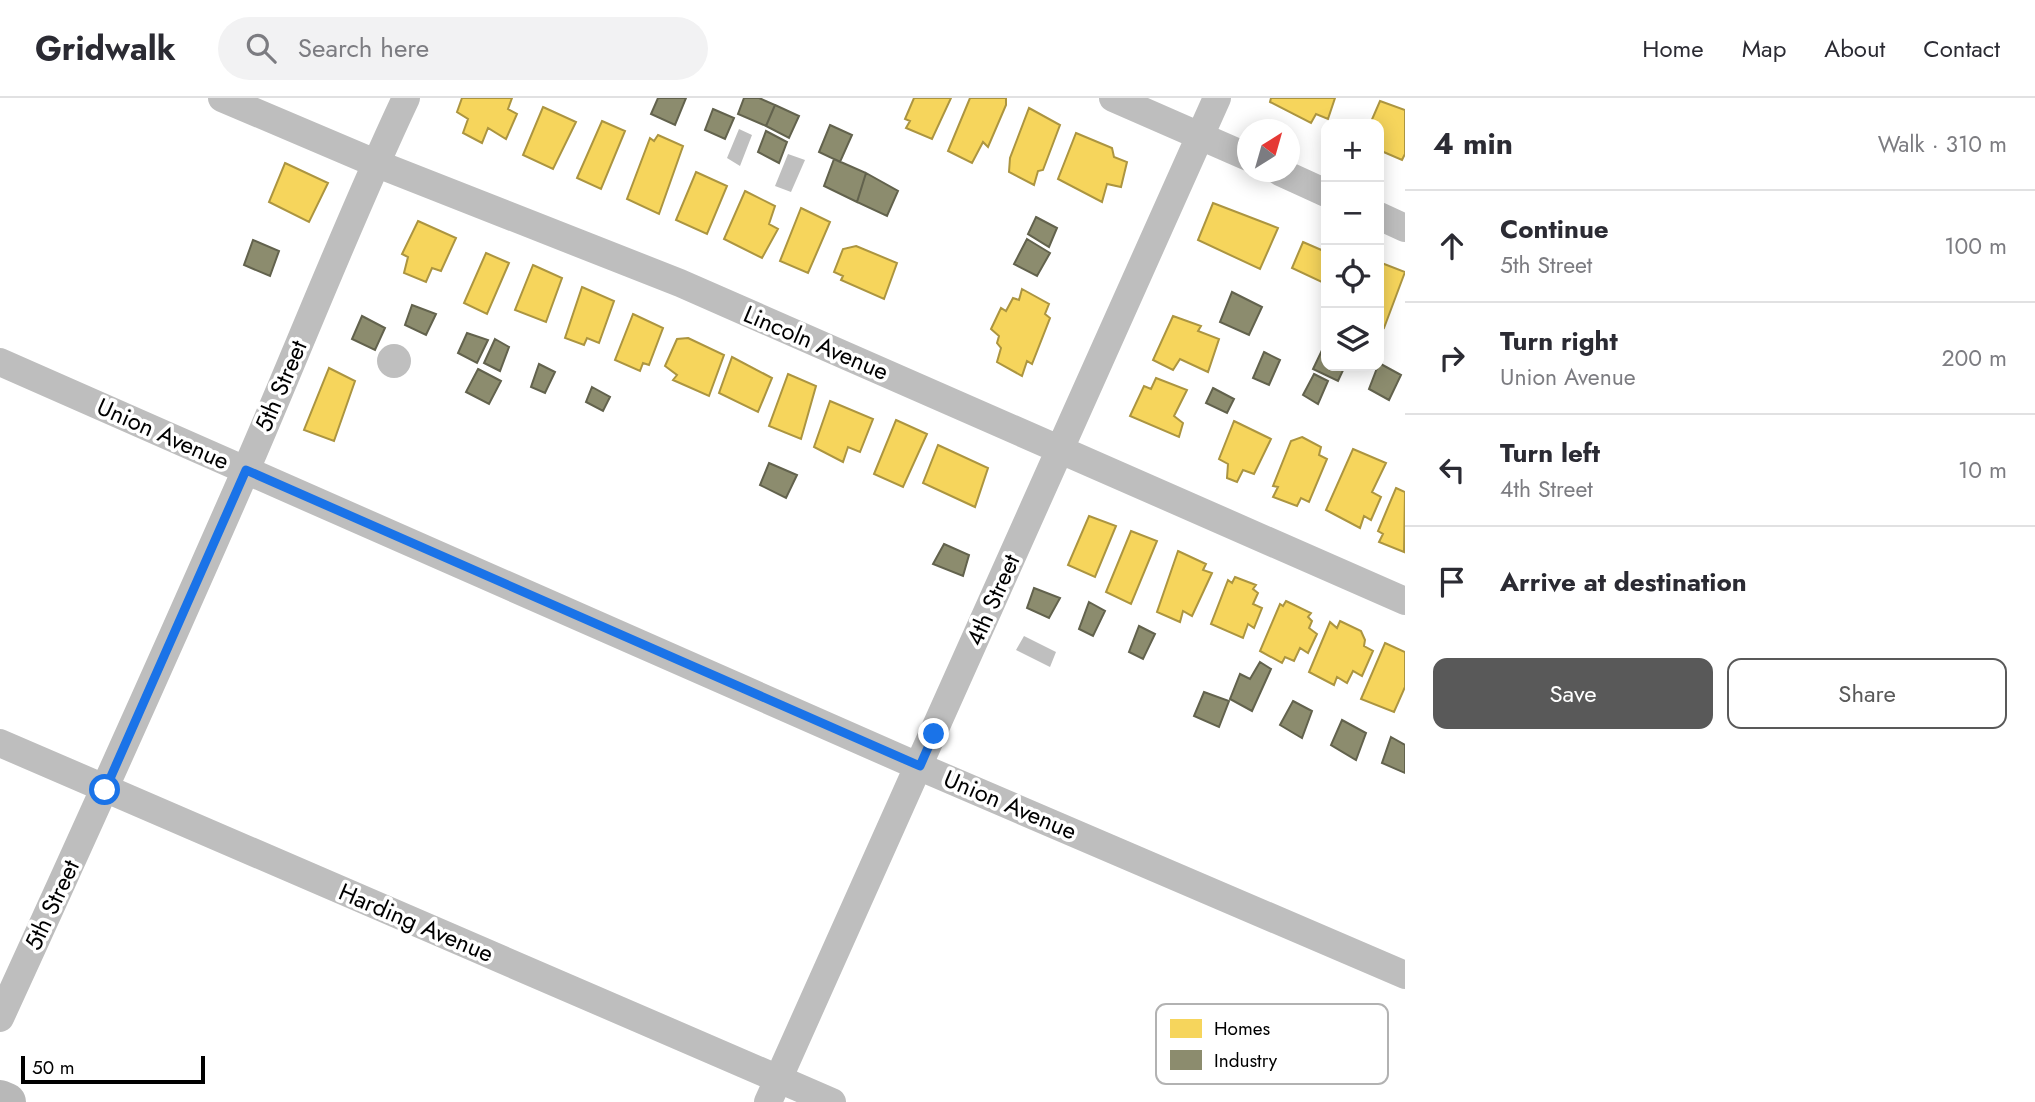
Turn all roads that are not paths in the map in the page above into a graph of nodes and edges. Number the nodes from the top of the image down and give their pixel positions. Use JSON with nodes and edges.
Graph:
{"nodes":[{"id":1,"x":222,"y":98,"type":"edge"},
{"id":2,"x":406,"y":98,"type":"edge"},
{"id":3,"x":1113,"y":98,"type":"edge"},
{"id":4,"x":1217,"y":98,"type":"edge"},
{"id":5,"x":1201,"y":136,"type":"junction"},
{"id":6,"x":1237,"y":152,"type":"edge"},
{"id":7,"x":375,"y":163,"type":"junction"},
{"id":8,"x":1300,"y":181,"type":"edge"},
{"id":9,"x":1321,"y":191,"type":"edge"},
{"id":10,"x":1384,"y":218,"type":"edge"},
{"id":11,"x":1405,"y":228,"type":"edge"},
{"id":12,"x":0,"y":362,"type":"edge"},
{"id":13,"x":1059,"y":448,"type":"junction"},
{"id":14,"x":246,"y":470,"type":"junction"},
{"id":15,"x":1405,"y":601,"type":"edge"},
{"id":16,"x":0,"y":743,"type":"edge"},
{"id":17,"x":920,"y":766,"type":"junction"},
{"id":18,"x":105,"y":790,"type":"junction"},
{"id":19,"x":1405,"y":975,"type":"edge"},
{"id":20,"x":0,"y":1018,"type":"edge"},
{"id":21,"x":773,"y":1090,"type":"edge"},
{"id":22,"x":0,"y":1099,"type":"edge"},
{"id":23,"x":7,"y":1102,"type":"edge"},
{"id":24,"x":832,"y":1102,"type":"edge"}],
"edges":[{"from":1,"to":7,"type":"street","name":"Lincoln Avenue"},
{"from":2,"to":7,"type":"street","name":"5th Street"},
{"from":3,"to":5,"type":"street"},
{"from":4,"to":5,"type":"street","name":"4th Street"},
{"from":5,"to":6,"type":"street"},
{"from":5,"to":13,"type":"street","name":"4th Street"},
{"from":7,"to":13,"type":"street","name":"Lincoln Avenue"},
{"from":7,"to":14,"type":"street","name":"5th Street"},
{"from":8,"to":9,"type":"street"},
{"from":10,"to":11,"type":"street"},
{"from":12,"to":14,"type":"street","name":"Union Avenue"},
{"from":13,"to":15,"type":"street","name":"Lincoln Avenue"},
{"from":13,"to":17,"type":"street","name":"4th Street"},
{"from":14,"to":17,"type":"street","name":"Union Avenue"},
{"from":14,"to":18,"type":"street","name":"5th Street"},
{"from":16,"to":18,"type":"street","name":"Harding Avenue"},
{"from":17,"to":19,"type":"street","name":"Union Avenue"},
{"from":17,"to":21,"type":"street","name":"4th Street"},
{"from":18,"to":20,"type":"street","name":"5th Street"},
{"from":18,"to":21,"type":"street","name":"Harding Avenue"},
{"from":21,"to":24,"type":"street","name":"Harding Avenue"},
{"from":22,"to":23,"type":"main road"}]}
